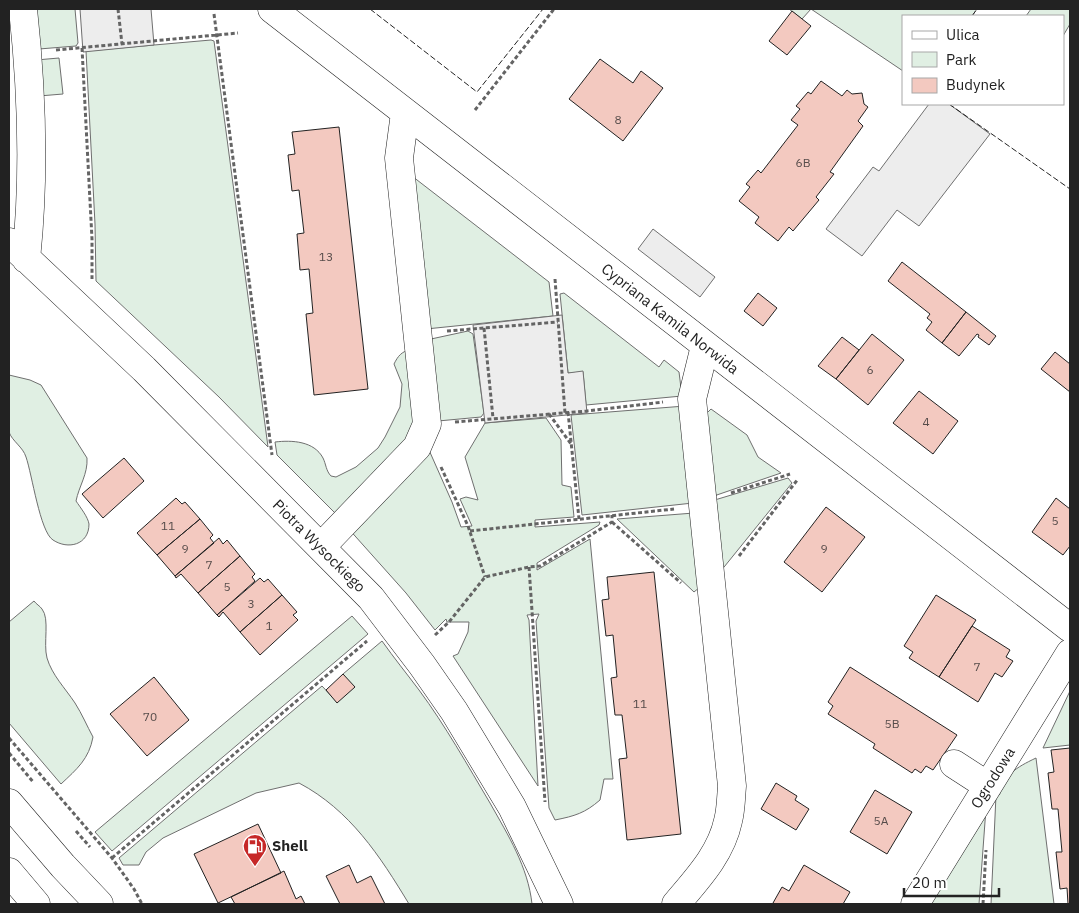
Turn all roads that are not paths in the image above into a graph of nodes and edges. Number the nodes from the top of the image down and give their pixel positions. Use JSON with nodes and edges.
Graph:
{"nodes":[{"id":1,"x":23,"y":9,"type":"edge"},
{"id":2,"x":272,"y":9,"type":"edge"},
{"id":3,"x":404,"y":113,"type":"junction"},
{"id":4,"x":18,"y":250,"type":"edge"},
{"id":5,"x":705,"y":346,"type":"junction"},
{"id":6,"x":321,"y":547,"type":"junction"},
{"id":7,"x":1070,"y":628,"type":"edge"},
{"id":8,"x":1070,"y":653,"type":"edge"},
{"id":9,"x":954,"y":764,"type":"dead end"},
{"id":10,"x":988,"y":786,"type":"junction"},
{"id":11,"x":9,"y":803,"type":"edge"},
{"id":12,"x":9,"y":872,"type":"edge"},
{"id":13,"x":36,"y":904,"type":"edge"},
{"id":14,"x":99,"y":904,"type":"edge"},
{"id":15,"x":559,"y":904,"type":"edge"},
{"id":16,"x":676,"y":904,"type":"edge"},
{"id":17,"x":915,"y":904,"type":"edge"}],
"edges":[{"from":1,"to":4,"type":"street"},
{"from":2,"to":3,"type":"street","name":"Cypriana Kamila Norwida"},
{"from":3,"to":5,"type":"street","name":"Cypriana Kamila Norwida"},
{"from":3,"to":6,"type":"street"},
{"from":4,"to":6,"type":"street","name":"Piotra Wysockiego"},
{"from":5,"to":7,"type":"street","name":"Cypriana Kamila Norwida"},
{"from":5,"to":16,"type":"street"},
{"from":6,"to":15,"type":"street","name":"Piotra Wysockiego"},
{"from":8,"to":10,"type":"street","name":"Ogrodowa"},
{"from":9,"to":10,"type":"street"},
{"from":10,"to":17,"type":"street","name":"Ogrodowa"},
{"from":11,"to":14,"type":"street"},
{"from":12,"to":13,"type":"street"}]}
